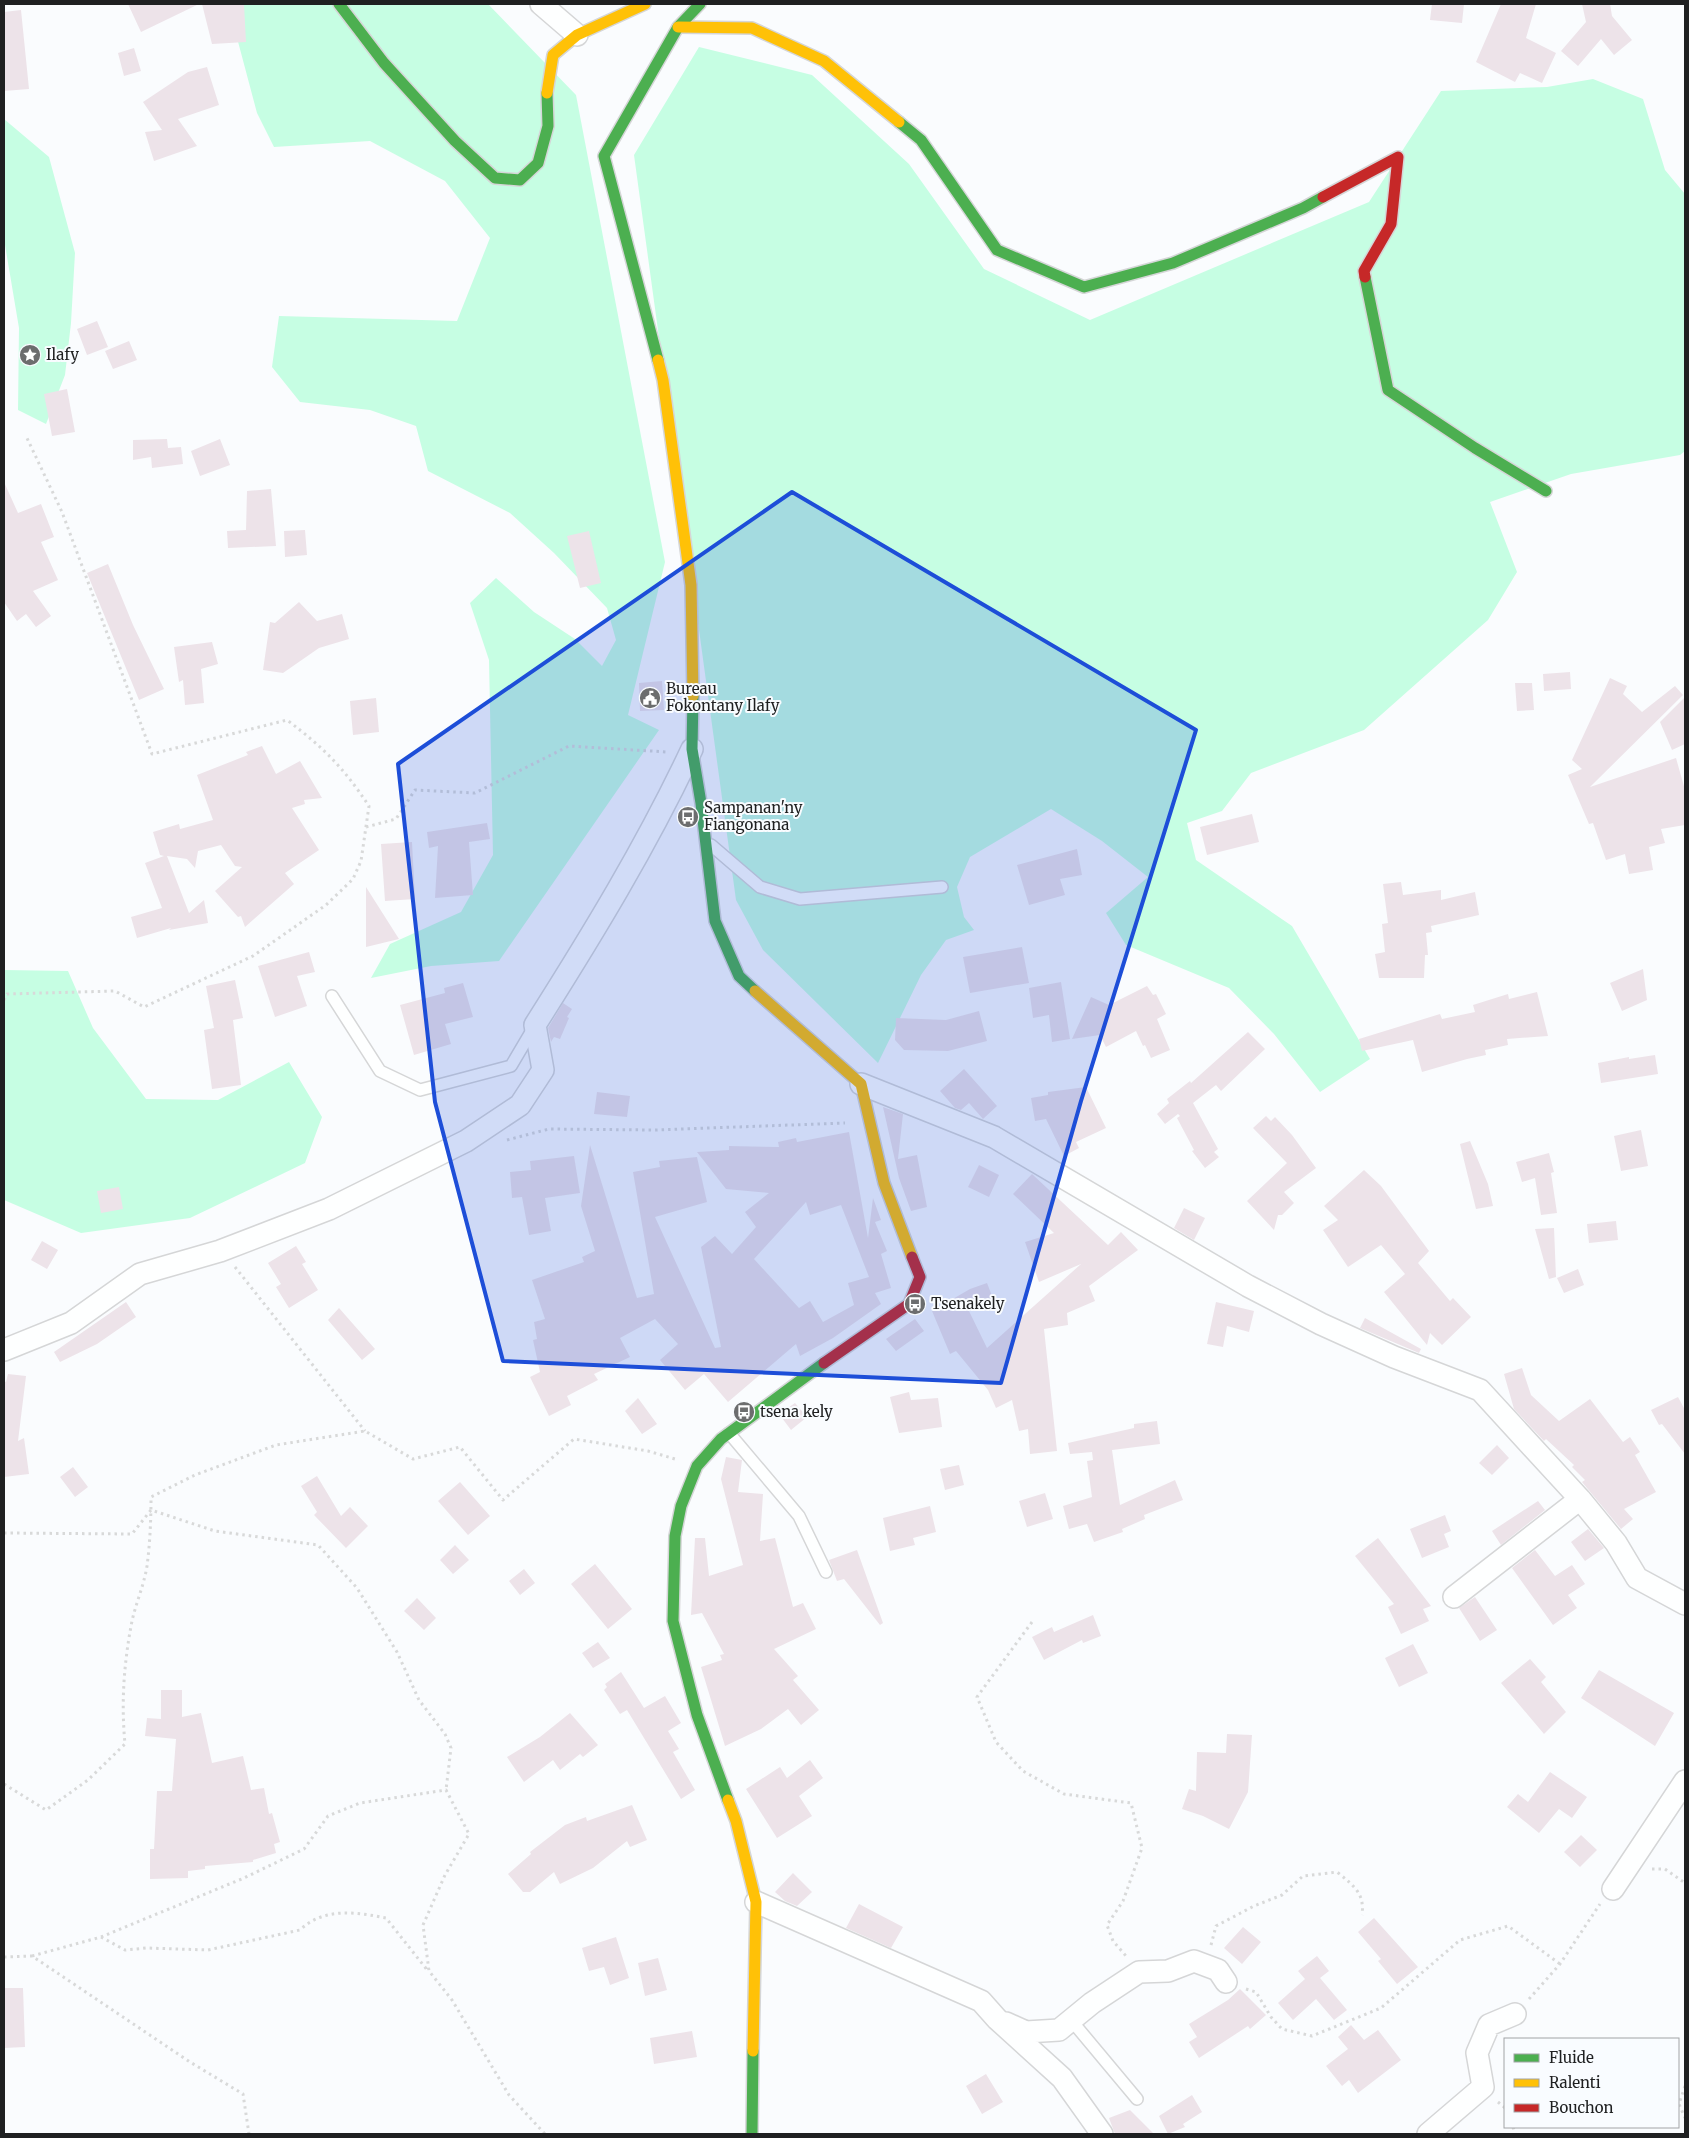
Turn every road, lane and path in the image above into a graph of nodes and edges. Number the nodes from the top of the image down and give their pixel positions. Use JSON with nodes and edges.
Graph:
{"nodes":[{"id":1,"x":338,"y":4,"type":"edge"},
{"id":2,"x":541,"y":4,"type":"edge"},
{"id":3,"x":645,"y":4,"type":"edge"},
{"id":4,"x":700,"y":4,"type":"edge"},
{"id":5,"x":678,"y":27,"type":"junction"},
{"id":6,"x":577,"y":35,"type":"junction"},
{"id":7,"x":26,"y":436,"type":"dead end"},
{"id":8,"x":1546,"y":491,"type":"dead end"},
{"id":9,"x":692,"y":749,"type":"junction"},
{"id":10,"x":366,"y":827,"type":"junction"},
{"id":11,"x":706,"y":840,"type":"junction"},
{"id":12,"x":942,"y":887,"type":"dead end"},
{"id":13,"x":332,"y":996,"type":"dead end"},
{"id":14,"x":4,"y":1000,"type":"edge"},
{"id":15,"x":535,"y":1025,"type":"junction"},
{"id":16,"x":861,"y":1084,"type":"junction"},
{"id":17,"x":870,"y":1122,"type":"junction"},
{"id":18,"x":501,"y":1142,"type":"dead end"},
{"id":19,"x":220,"y":1252,"type":"junction"},
{"id":20,"x":4,"y":1350,"type":"edge"},
{"id":21,"x":365,"y":1431,"type":"junction"},
{"id":22,"x":729,"y":1433,"type":"junction"},
{"id":23,"x":697,"y":1466,"type":"junction"},
{"id":24,"x":1580,"y":1499,"type":"junction"},
{"id":25,"x":151,"y":1510,"type":"junction"},
{"id":26,"x":4,"y":1533,"type":"edge"},
{"id":27,"x":826,"y":1572,"type":"dead end"},
{"id":28,"x":1454,"y":1597,"type":"dead end"},
{"id":29,"x":1685,"y":1604,"type":"edge"},
{"id":30,"x":1032,"y":1622,"type":"dead end"},
{"id":31,"x":1685,"y":1780,"type":"edge"},
{"id":32,"x":4,"y":1784,"type":"edge"},
{"id":33,"x":446,"y":1790,"type":"junction"},
{"id":34,"x":1627,"y":1868,"type":"junction"},
{"id":35,"x":1685,"y":1883,"type":"edge"},
{"id":36,"x":1613,"y":1888,"type":"joint"},
{"id":37,"x":756,"y":1902,"type":"junction"},
{"id":38,"x":1362,"y":1915,"type":"dead end"},
{"id":39,"x":101,"y":1938,"type":"junction"},
{"id":40,"x":32,"y":1956,"type":"junction"},
{"id":41,"x":4,"y":1957,"type":"edge"},
{"id":42,"x":1560,"y":1964,"type":"junction"},
{"id":43,"x":1205,"y":1965,"type":"junction"},
{"id":44,"x":429,"y":1971,"type":"junction"},
{"id":45,"x":1139,"y":1972,"type":"junction"},
{"id":46,"x":1226,"y":1982,"type":"joint"},
{"id":47,"x":1515,"y":2014,"type":"joint"},
{"id":48,"x":997,"y":2019,"type":"junction"},
{"id":49,"x":1071,"y":2020,"type":"junction"},
{"id":50,"x":1685,"y":2086,"type":"edge"},
{"id":51,"x":1137,"y":2099,"type":"dead end"},
{"id":52,"x":1679,"y":2101,"type":"edge"},
{"id":53,"x":1679,"y":2106,"type":"edge"},
{"id":54,"x":1685,"y":2118,"type":"edge"},
{"id":55,"x":249,"y":2134,"type":"edge"},
{"id":56,"x":545,"y":2134,"type":"edge"},
{"id":57,"x":752,"y":2134,"type":"edge"},
{"id":58,"x":1102,"y":2134,"type":"edge"},
{"id":59,"x":1428,"y":2134,"type":"edge"}],
"edges":[{"from":1,"to":6,"type":"street"},
{"from":2,"to":6,"type":"street"},
{"from":3,"to":6,"type":"street"},
{"from":4,"to":5,"type":"street"},
{"from":5,"to":8,"type":"street"},
{"from":5,"to":9,"type":"street"},
{"from":7,"to":10,"type":"path"},
{"from":9,"to":10,"type":"path"},
{"from":9,"to":11,"type":"street"},
{"from":9,"to":15,"type":"street"},
{"from":10,"to":14,"type":"path"},
{"from":11,"to":12,"type":"lane"},
{"from":11,"to":16,"type":"street"},
{"from":13,"to":15,"type":"lane"},
{"from":15,"to":19,"type":"street"},
{"from":16,"to":17,"type":"street"},
{"from":16,"to":24,"type":"street"},
{"from":17,"to":18,"type":"path"},
{"from":17,"to":22,"type":"street"},
{"from":19,"to":20,"type":"street"},
{"from":19,"to":21,"type":"path"},
{"from":21,"to":23,"type":"path"},
{"from":21,"to":25,"type":"path"},
{"from":22,"to":23,"type":"street"},
{"from":22,"to":27,"type":"lane"},
{"from":23,"to":37,"type":"street"},
{"from":24,"to":28,"type":"street"},
{"from":24,"to":29,"type":"street"},
{"from":25,"to":26,"type":"path"},
{"from":25,"to":32,"type":"path"},
{"from":25,"to":33,"type":"path"},
{"from":30,"to":45,"type":"path"},
{"from":31,"to":34,"type":"street"},
{"from":33,"to":39,"type":"path"},
{"from":33,"to":44,"type":"path"},
{"from":34,"to":35,"type":"path"},
{"from":34,"to":36,"type":"street"},
{"from":36,"to":42,"type":"path"},
{"from":37,"to":48,"type":"street"},
{"from":37,"to":57,"type":"street"},
{"from":38,"to":43,"type":"path"},
{"from":39,"to":40,"type":"path"},
{"from":39,"to":44,"type":"path"},
{"from":40,"to":41,"type":"path"},
{"from":40,"to":55,"type":"path"},
{"from":42,"to":46,"type":"path"},
{"from":42,"to":47,"type":"path"},
{"from":43,"to":45,"type":"street"},
{"from":43,"to":46,"type":"street"},
{"from":44,"to":56,"type":"path"},
{"from":45,"to":49,"type":"street"},
{"from":47,"to":59,"type":"street"},
{"from":48,"to":49,"type":"street"},
{"from":48,"to":58,"type":"street"},
{"from":49,"to":51,"type":"lane"},
{"from":50,"to":52,"type":"path"},
{"from":53,"to":54,"type":"path"}]}
